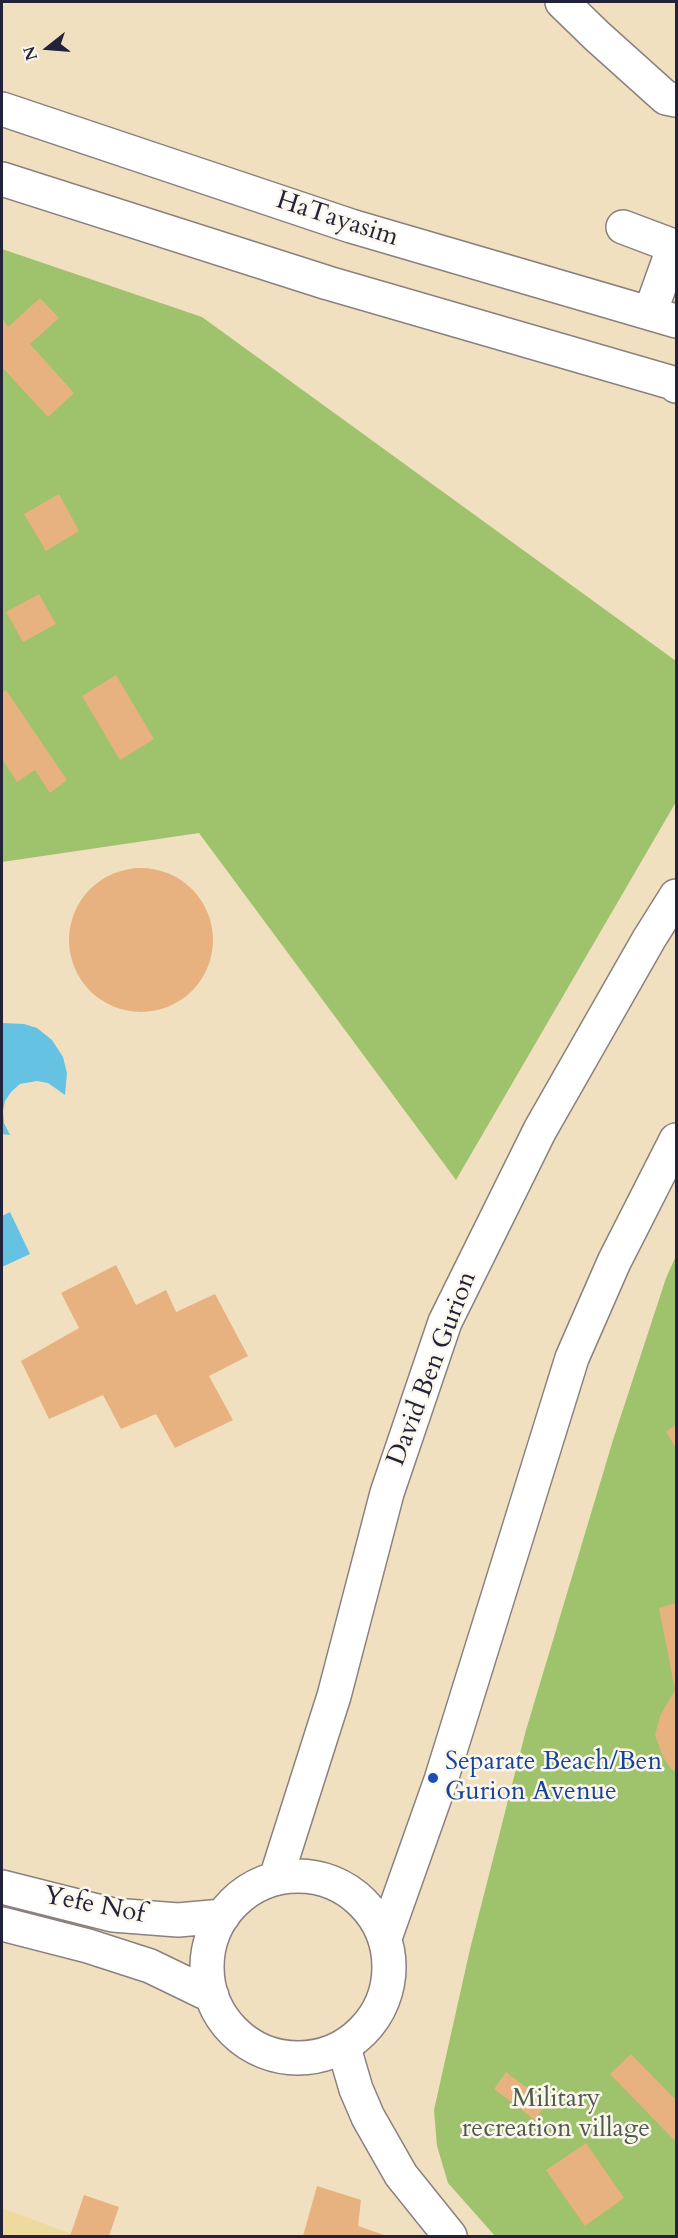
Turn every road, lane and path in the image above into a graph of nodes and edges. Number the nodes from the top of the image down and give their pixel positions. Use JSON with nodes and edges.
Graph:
{"nodes":[{"id":1,"x":562,"y":2,"type":"edge"},
{"id":2,"x":676,"y":100,"type":"edge"},
{"id":3,"x":2,"y":109,"type":"edge"},
{"id":4,"x":2,"y":179,"type":"edge"},
{"id":5,"x":623,"y":227,"type":"dead end"},
{"id":6,"x":675,"y":247,"type":"edge"},
{"id":7,"x":663,"y":317,"type":"edge"},
{"id":8,"x":676,"y":386,"type":"edge"},
{"id":9,"x":676,"y":896,"type":"edge"},
{"id":10,"x":676,"y":1140,"type":"edge"},
{"id":11,"x":276,"y":1878,"type":"junction"},
{"id":12,"x":2,"y":1887,"type":"edge"},
{"id":13,"x":222,"y":1916,"type":"junction"},
{"id":14,"x":2,"y":1924,"type":"edge"},
{"id":15,"x":385,"y":1938,"type":"junction"},
{"id":16,"x":212,"y":1996,"type":"junction"},
{"id":17,"x":344,"y":2048,"type":"junction"},
{"id":18,"x":450,"y":2236,"type":"edge"}],
"edges":[{"from":1,"to":2,"type":"main road"},
{"from":3,"to":7,"type":"main road","name":"HaTayasim"},
{"from":4,"to":8,"type":"main road"},
{"from":5,"to":6,"type":"main road"},
{"from":6,"to":7,"type":"main road"},
{"from":9,"to":11,"type":"main road","name":"David Ben Gurion"},
{"from":10,"to":15,"type":"main road"},
{"from":11,"to":13,"type":"main road"},
{"from":11,"to":15,"type":"main road"},
{"from":12,"to":13,"type":"main road","name":"Yefe Nof"},
{"from":13,"to":16,"type":"main road"},
{"from":14,"to":16,"type":"main road","name":"Yefe Nof"},
{"from":15,"to":17,"type":"main road"},
{"from":16,"to":17,"type":"main road"},
{"from":17,"to":18,"type":"main road"}]}
